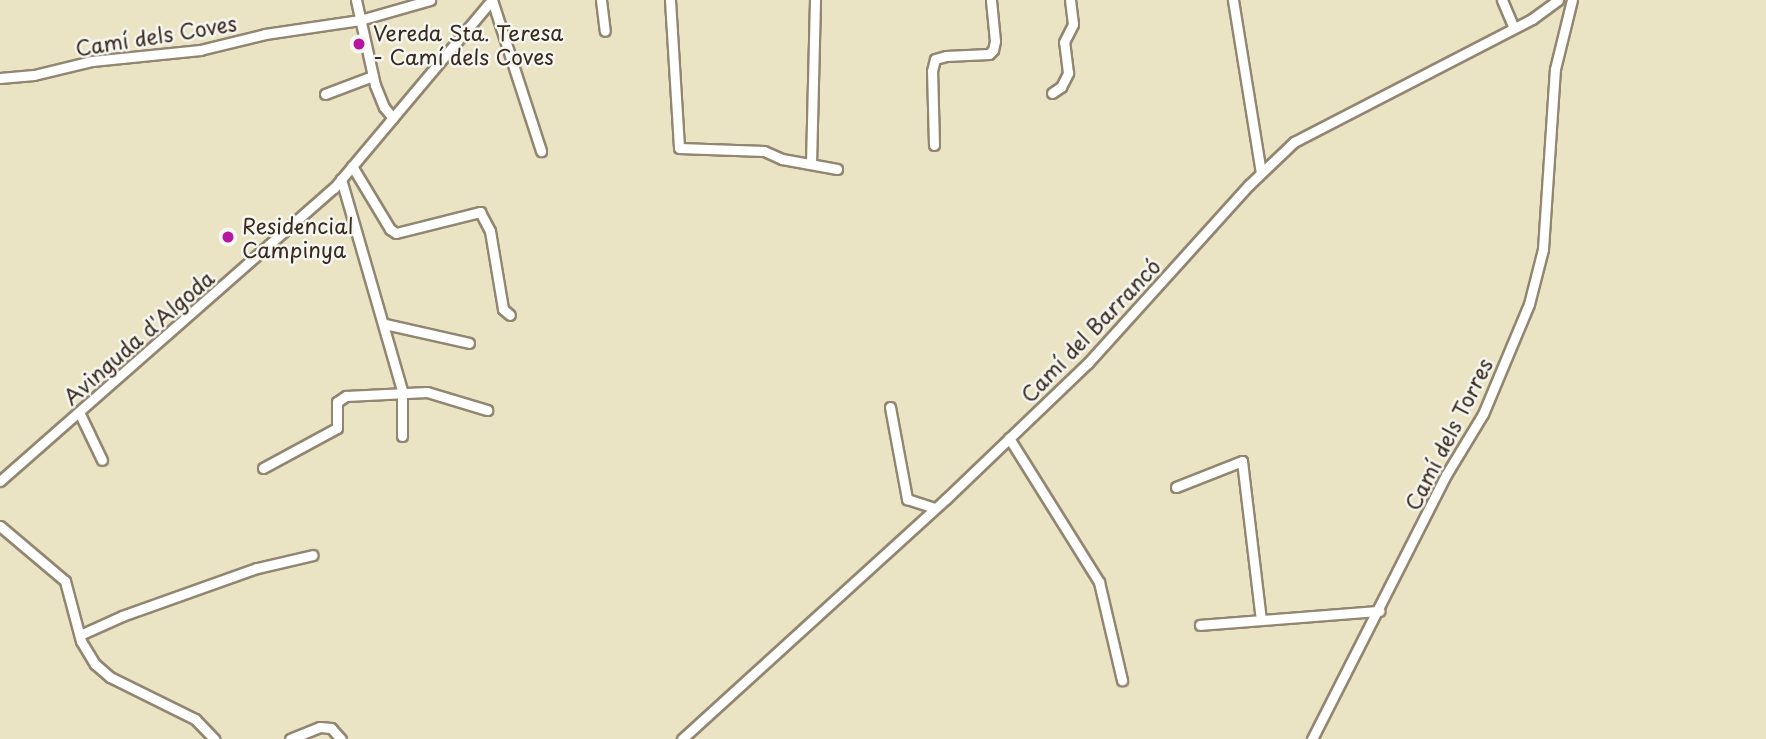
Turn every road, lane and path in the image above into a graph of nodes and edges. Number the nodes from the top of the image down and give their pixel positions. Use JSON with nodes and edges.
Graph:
{"nodes":[{"id":1,"x":356,"y":0,"type":"edge"},
{"id":2,"x":430,"y":0,"type":"edge"},
{"id":3,"x":492,"y":0,"type":"edge"},
{"id":4,"x":601,"y":0,"type":"edge"},
{"id":5,"x":670,"y":0,"type":"edge"},
{"id":6,"x":815,"y":0,"type":"edge"},
{"id":7,"x":991,"y":0,"type":"edge"},
{"id":8,"x":1070,"y":0,"type":"edge"},
{"id":9,"x":1233,"y":0,"type":"edge"},
{"id":10,"x":1502,"y":0,"type":"edge"},
{"id":11,"x":1558,"y":0,"type":"edge"},
{"id":12,"x":1572,"y":0,"type":"edge"},
{"id":13,"x":359,"y":20,"type":"junction"},
{"id":14,"x":1514,"y":28,"type":"junction"},
{"id":15,"x":605,"y":31,"type":"dead end"},
{"id":16,"x":373,"y":76,"type":"junction"},
{"id":17,"x":0,"y":78,"type":"edge"},
{"id":18,"x":1052,"y":93,"type":"dead end"},
{"id":19,"x":325,"y":94,"type":"dead end"},
{"id":20,"x":393,"y":118,"type":"junction"},
{"id":21,"x":934,"y":145,"type":"dead end"},
{"id":22,"x":541,"y":151,"type":"dead end"},
{"id":23,"x":811,"y":164,"type":"junction"},
{"id":24,"x":352,"y":166,"type":"junction"},
{"id":25,"x":837,"y":169,"type":"dead end"},
{"id":26,"x":1261,"y":172,"type":"junction"},
{"id":27,"x":341,"y":179,"type":"junction"},
{"id":28,"x":510,"y":315,"type":"dead end"},
{"id":29,"x":385,"y":324,"type":"junction"},
{"id":30,"x":469,"y":343,"type":"dead end"},
{"id":31,"x":402,"y":391,"type":"junction"},
{"id":32,"x":890,"y":407,"type":"dead end"},
{"id":33,"x":487,"y":410,"type":"dead end"},
{"id":34,"x":79,"y":412,"type":"junction"},
{"id":35,"x":402,"y":436,"type":"dead end"},
{"id":36,"x":1009,"y":438,"type":"junction"},
{"id":37,"x":102,"y":460,"type":"dead end"},
{"id":38,"x":263,"y":468,"type":"dead end"},
{"id":39,"x":0,"y":481,"type":"edge"},
{"id":40,"x":1176,"y":487,"type":"dead end"},
{"id":41,"x":935,"y":508,"type":"junction"},
{"id":42,"x":0,"y":526,"type":"edge"},
{"id":43,"x":313,"y":555,"type":"dead end"},
{"id":44,"x":1379,"y":611,"type":"junction"},
{"id":45,"x":1261,"y":620,"type":"junction"},
{"id":46,"x":1200,"y":625,"type":"dead end"},
{"id":47,"x":80,"y":635,"type":"junction"},
{"id":48,"x":1122,"y":680,"type":"dead end"},
{"id":49,"x":214,"y":739,"type":"edge"},
{"id":50,"x":290,"y":739,"type":"edge"},
{"id":51,"x":341,"y":739,"type":"edge"},
{"id":52,"x":682,"y":739,"type":"edge"},
{"id":53,"x":1312,"y":739,"type":"edge"}],
"edges":[{"from":1,"to":13,"type":"street"},
{"from":2,"to":13,"type":"street","name":"Camí dels Coves"},
{"from":3,"to":20,"type":"street","name":"Avinguda d'Algoda"},
{"from":3,"to":22,"type":"street"},
{"from":4,"to":15,"type":"street"},
{"from":5,"to":23,"type":"street"},
{"from":6,"to":23,"type":"street"},
{"from":7,"to":21,"type":"street"},
{"from":8,"to":18,"type":"street"},
{"from":9,"to":26,"type":"street"},
{"from":10,"to":14,"type":"street"},
{"from":11,"to":14,"type":"street","name":"Camí del Barrancó"},
{"from":12,"to":44,"type":"street","name":"Camí dels Torres"},
{"from":13,"to":16,"type":"street"},
{"from":13,"to":17,"type":"street","name":"Camí dels Coves"},
{"from":14,"to":26,"type":"street","name":"Camí del Barrancó"},
{"from":16,"to":19,"type":"street"},
{"from":16,"to":20,"type":"street"},
{"from":20,"to":24,"type":"street","name":"Avinguda d'Algoda"},
{"from":23,"to":25,"type":"street"},
{"from":24,"to":27,"type":"street","name":"Avinguda d'Algoda"},
{"from":24,"to":28,"type":"street"},
{"from":26,"to":36,"type":"street","name":"Camí del Barrancó"},
{"from":27,"to":29,"type":"street"},
{"from":27,"to":34,"type":"street","name":"Avinguda d'Algoda"},
{"from":29,"to":30,"type":"street"},
{"from":29,"to":31,"type":"street"},
{"from":31,"to":33,"type":"street"},
{"from":31,"to":35,"type":"street"},
{"from":31,"to":38,"type":"street"},
{"from":32,"to":41,"type":"street"},
{"from":34,"to":37,"type":"street"},
{"from":34,"to":39,"type":"street","name":"Avinguda d'Algoda"},
{"from":36,"to":41,"type":"street","name":"Camí del Barrancó"},
{"from":36,"to":48,"type":"street"},
{"from":40,"to":45,"type":"street"},
{"from":41,"to":52,"type":"street","name":"Camí del Barrancó"},
{"from":42,"to":47,"type":"street"},
{"from":43,"to":47,"type":"street"},
{"from":44,"to":45,"type":"street"},
{"from":44,"to":53,"type":"street","name":"Camí dels Torres"},
{"from":45,"to":46,"type":"street"},
{"from":47,"to":49,"type":"street"},
{"from":50,"to":51,"type":"street"}]}
